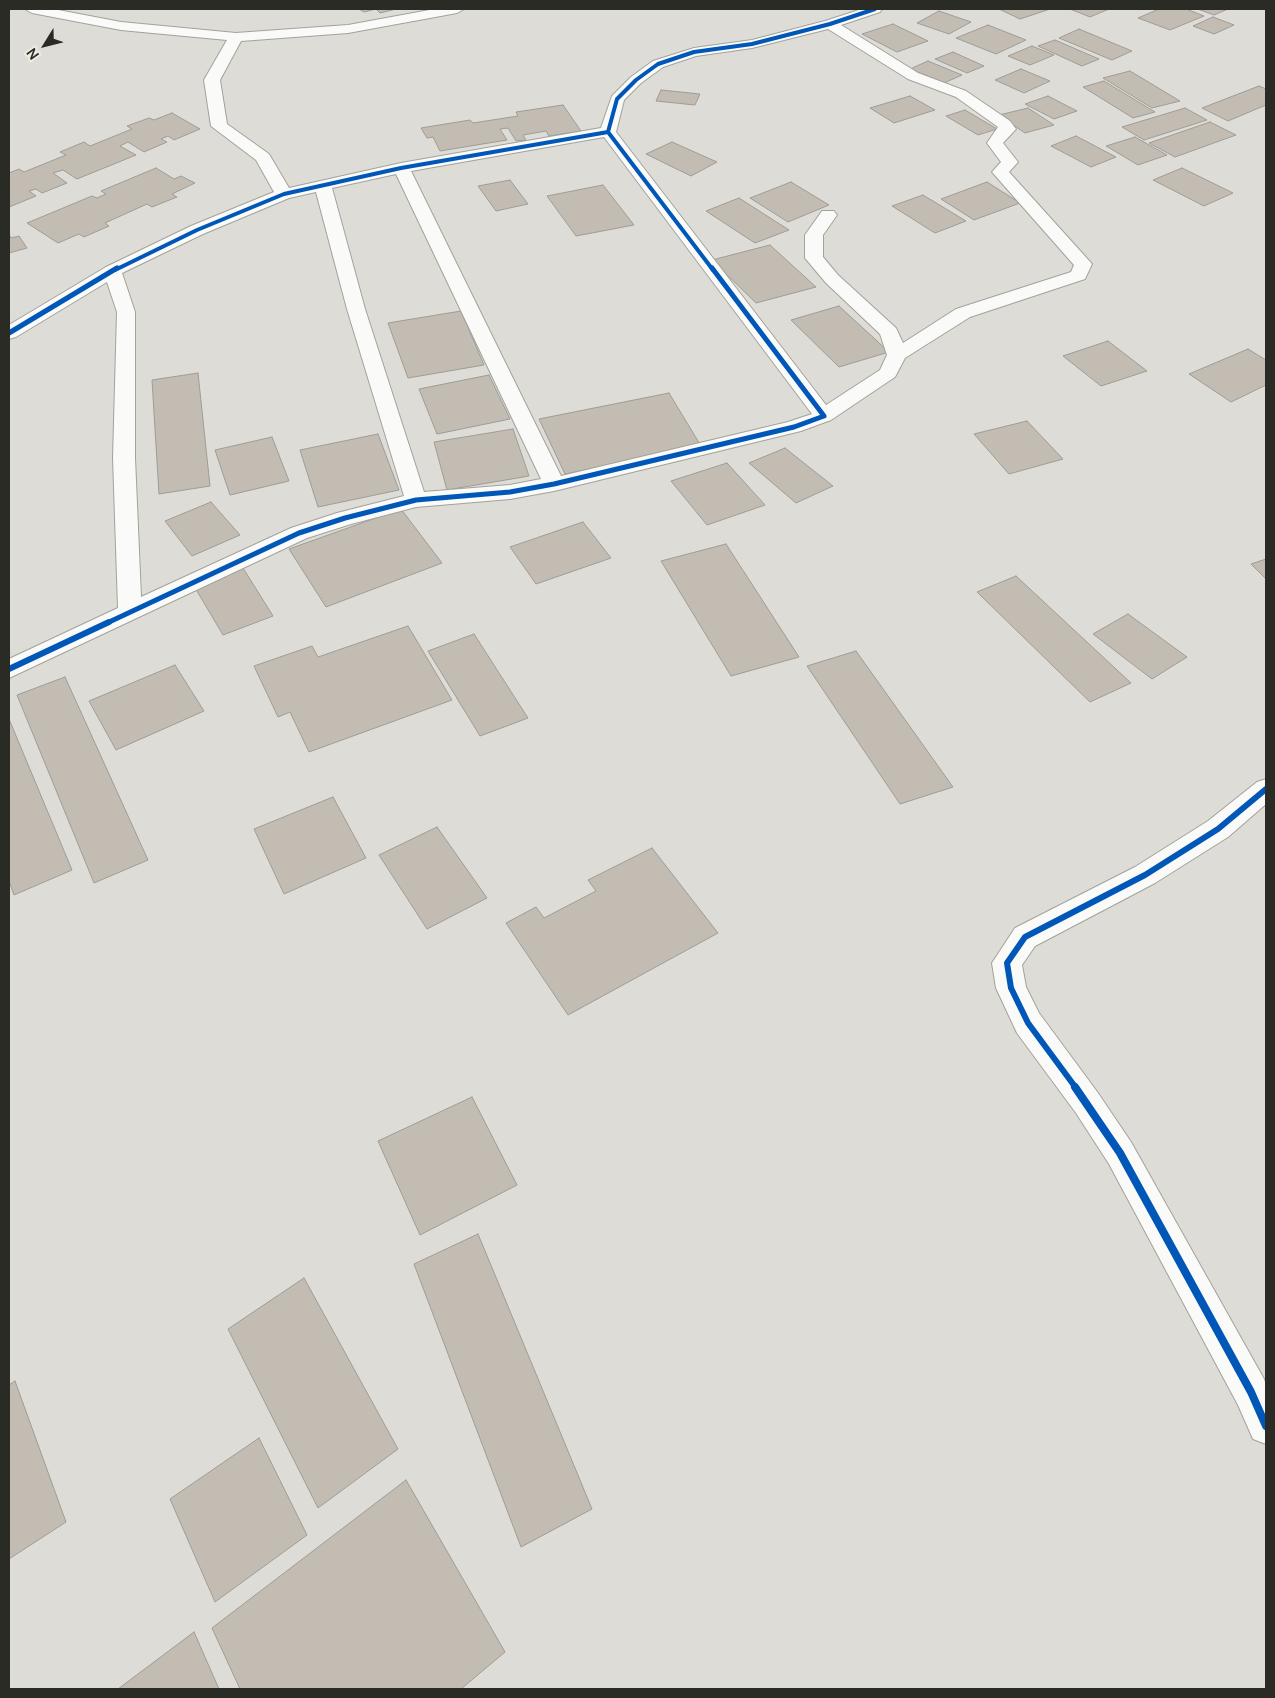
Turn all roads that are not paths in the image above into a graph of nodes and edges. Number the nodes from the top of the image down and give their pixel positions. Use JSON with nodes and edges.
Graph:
{"nodes":[{"id":1,"x":32,"y":9,"type":"edge"},
{"id":2,"x":457,"y":9,"type":"edge"},
{"id":3,"x":875,"y":9,"type":"edge"},
{"id":4,"x":148,"y":13,"type":"dead end"},
{"id":5,"x":830,"y":24,"type":"junction"},
{"id":6,"x":121,"y":26,"type":"junction"},
{"id":7,"x":236,"y":37,"type":"junction"},
{"id":8,"x":608,"y":132,"type":"junction"},
{"id":9,"x":400,"y":168,"type":"junction"},
{"id":10,"x":323,"y":185,"type":"junction"},
{"id":11,"x":284,"y":194,"type":"junction"},
{"id":12,"x":828,"y":215,"type":"dead end"},
{"id":13,"x":112,"y":272,"type":"junction"},
{"id":14,"x":9,"y":333,"type":"edge"},
{"id":15,"x":897,"y":355,"type":"junction"},
{"id":16,"x":824,"y":416,"type":"junction"},
{"id":17,"x":554,"y":484,"type":"junction"},
{"id":18,"x":416,"y":500,"type":"junction"},
{"id":19,"x":130,"y":612,"type":"junction"},
{"id":20,"x":9,"y":669,"type":"edge"},
{"id":21,"x":1266,"y":789,"type":"edge"},
{"id":22,"x":1266,"y":1426,"type":"edge"}],
"edges":[{"from":1,"to":6,"type":"street"},
{"from":2,"to":7,"type":"street"},
{"from":3,"to":5,"type":"street"},
{"from":4,"to":6,"type":"street"},
{"from":5,"to":8,"type":"street"},
{"from":5,"to":15,"type":"street"},
{"from":6,"to":7,"type":"street"},
{"from":7,"to":11,"type":"street"},
{"from":8,"to":9,"type":"street"},
{"from":8,"to":16,"type":"street"},
{"from":9,"to":10,"type":"street"},
{"from":9,"to":17,"type":"street"},
{"from":10,"to":11,"type":"street"},
{"from":10,"to":18,"type":"street"},
{"from":11,"to":13,"type":"street"},
{"from":12,"to":15,"type":"street"},
{"from":13,"to":14,"type":"street"},
{"from":13,"to":19,"type":"street"},
{"from":15,"to":16,"type":"street"},
{"from":16,"to":17,"type":"street"},
{"from":17,"to":18,"type":"street"},
{"from":18,"to":19,"type":"street"},
{"from":19,"to":20,"type":"street"},
{"from":21,"to":22,"type":"street"}]}
